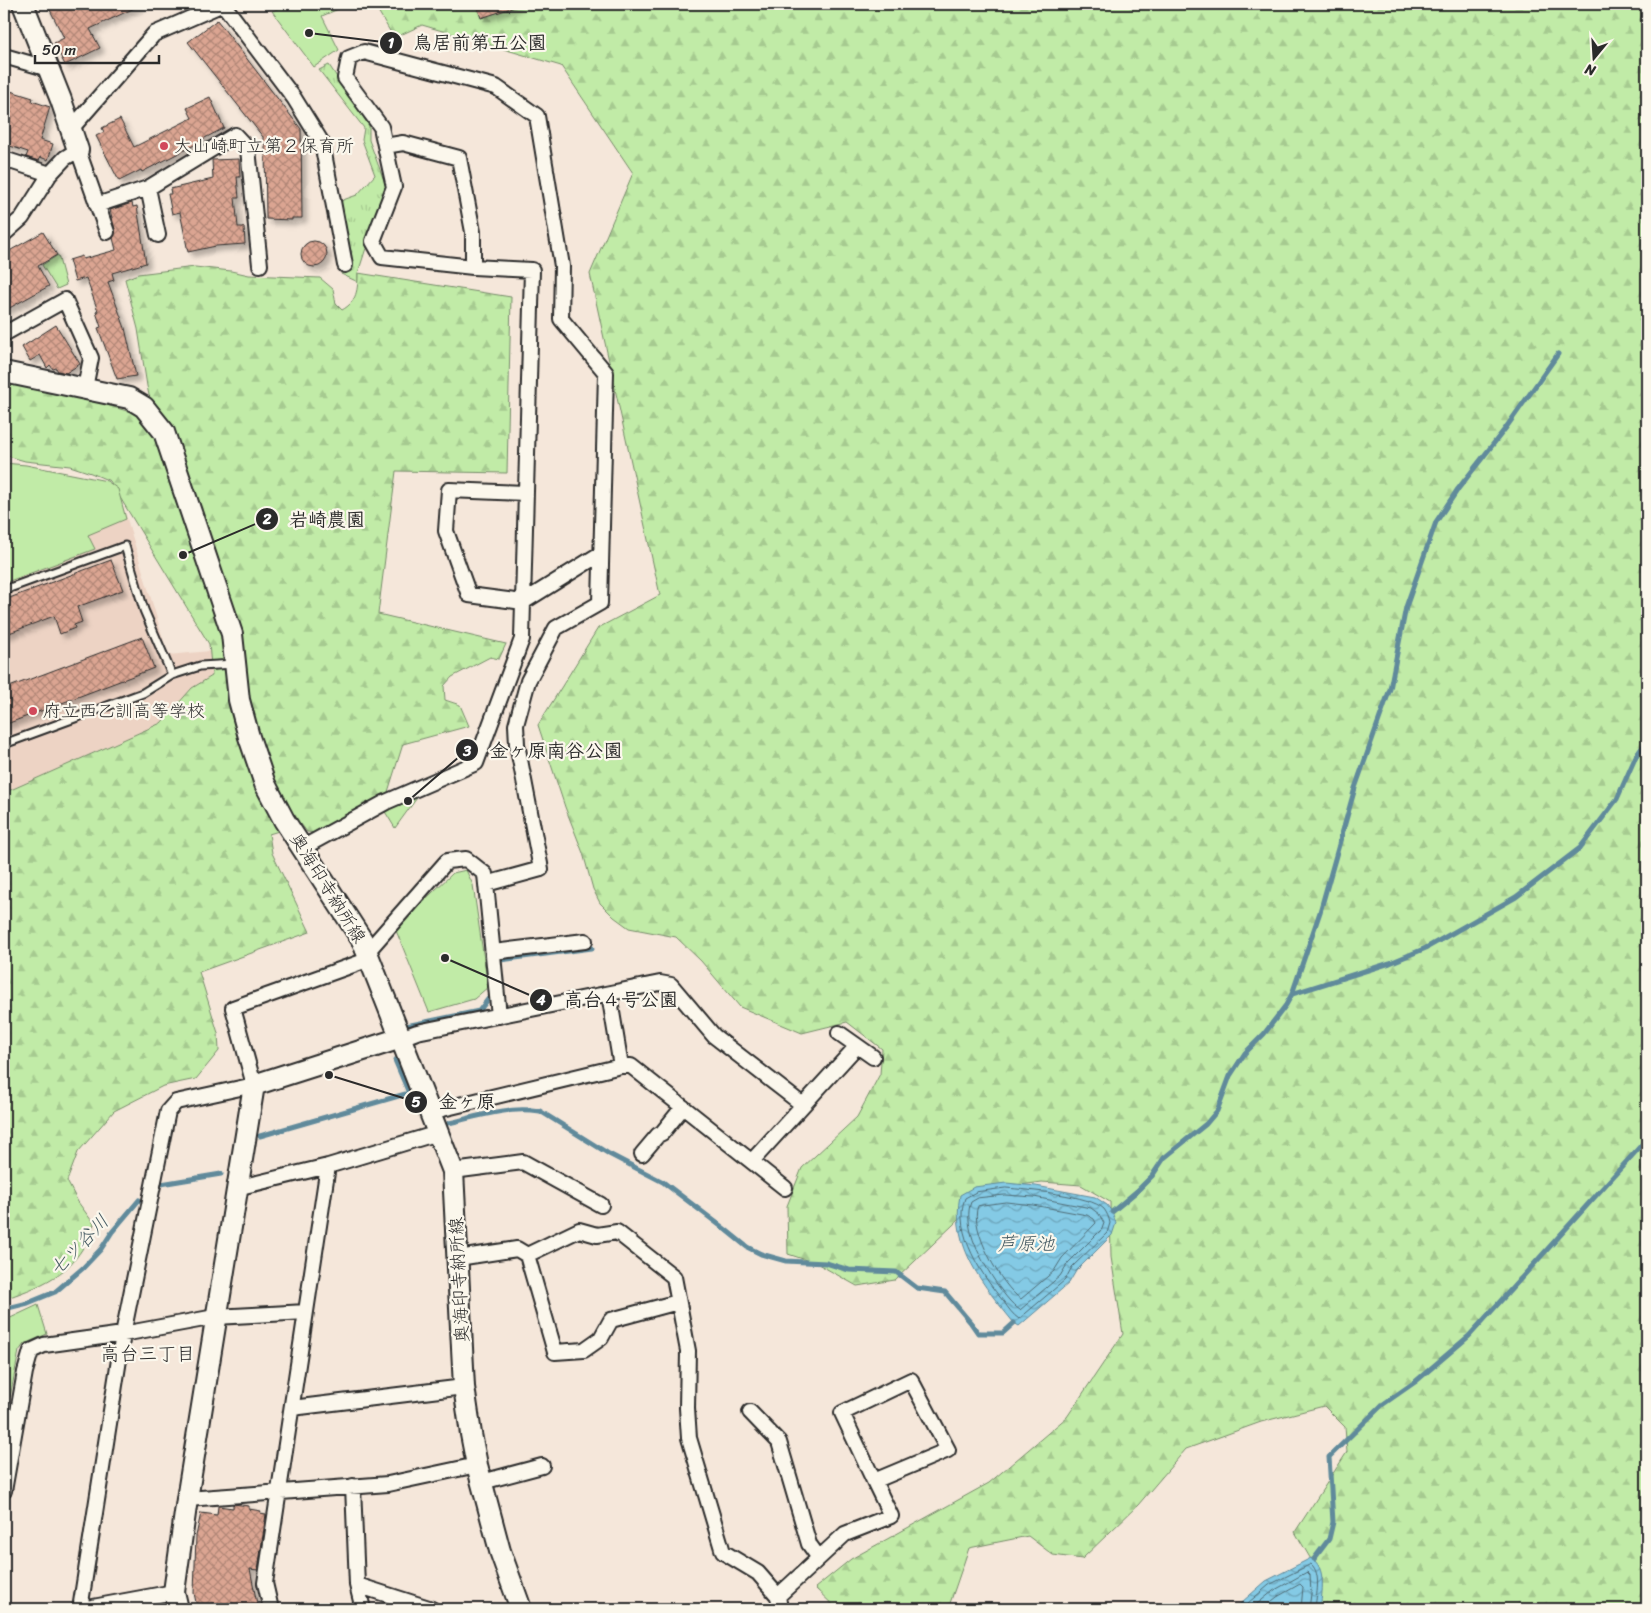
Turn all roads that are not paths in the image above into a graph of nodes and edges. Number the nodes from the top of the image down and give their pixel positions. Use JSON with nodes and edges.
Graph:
{"nodes":[{"id":1,"x":23,"y":4,"type":"edge"},
{"id":2,"x":223,"y":4,"type":"edge"},
{"id":3,"x":4,"y":56,"type":"edge"},
{"id":4,"x":49,"y":69,"type":"junction"},
{"id":5,"x":71,"y":129,"type":"junction"},
{"id":6,"x":385,"y":146,"type":"junction"},
{"id":7,"x":78,"y":150,"type":"junction"},
{"id":8,"x":4,"y":159,"type":"edge"},
{"id":9,"x":50,"y":174,"type":"junction"},
{"id":10,"x":148,"y":188,"type":"junction"},
{"id":11,"x":97,"y":205,"type":"junction"},
{"id":12,"x":107,"y":232,"type":"dead end"},
{"id":13,"x":4,"y":234,"type":"edge"},
{"id":14,"x":158,"y":235,"type":"dead end"},
{"id":15,"x":260,"y":265,"type":"dead end"},
{"id":16,"x":345,"y":265,"type":"dead end"},
{"id":17,"x":473,"y":266,"type":"junction"},
{"id":18,"x":4,"y":334,"type":"edge"},
{"id":19,"x":4,"y":372,"type":"edge"},
{"id":20,"x":85,"y":388,"type":"junction"},
{"id":21,"x":526,"y":493,"type":"junction"},
{"id":22,"x":600,"y":554,"type":"junction"},
{"id":23,"x":4,"y":590,"type":"edge"},
{"id":24,"x":523,"y":602,"type":"junction"},
{"id":25,"x":235,"y":664,"type":"junction"},
{"id":26,"x":172,"y":675,"type":"junction"},
{"id":27,"x":4,"y":744,"type":"edge"},
{"id":28,"x":302,"y":848,"type":"junction"},
{"id":29,"x":486,"y":884,"type":"junction"},
{"id":30,"x":584,"y":941,"type":"dead end"},
{"id":31,"x":493,"y":952,"type":"junction"},
{"id":32,"x":368,"y":956,"type":"junction"},
{"id":33,"x":609,"y":994,"type":"junction"},
{"id":34,"x":499,"y":1016,"type":"junction"},
{"id":35,"x":839,"y":1033,"type":"dead end"},
{"id":36,"x":401,"y":1038,"type":"junction"},
{"id":37,"x":858,"y":1046,"type":"junction"},
{"id":38,"x":873,"y":1057,"type":"dead end"},
{"id":39,"x":621,"y":1066,"type":"junction"},
{"id":40,"x":254,"y":1085,"type":"junction"},
{"id":41,"x":803,"y":1106,"type":"junction"},
{"id":42,"x":683,"y":1107,"type":"junction"},
{"id":43,"x":430,"y":1112,"type":"junction"},
{"id":44,"x":438,"y":1133,"type":"junction"},
{"id":45,"x":642,"y":1154,"type":"dead end"},
{"id":46,"x":752,"y":1161,"type":"junction"},
{"id":47,"x":328,"y":1166,"type":"junction"},
{"id":48,"x":453,"y":1170,"type":"junction"},
{"id":49,"x":236,"y":1188,"type":"junction"},
{"id":50,"x":785,"y":1188,"type":"dead end"},
{"id":51,"x":601,"y":1205,"type":"dead end"},
{"id":52,"x":527,"y":1255,"type":"junction"},
{"id":53,"x":458,"y":1258,"type":"junction"},
{"id":54,"x":678,"y":1302,"type":"junction"},
{"id":55,"x":306,"y":1312,"type":"junction"},
{"id":56,"x":215,"y":1317,"type":"junction"},
{"id":57,"x":123,"y":1334,"type":"junction"},
{"id":58,"x":464,"y":1387,"type":"junction"},
{"id":59,"x":292,"y":1408,"type":"junction"},
{"id":60,"x":750,"y":1412,"type":"dead end"},
{"id":61,"x":542,"y":1466,"type":"dead end"},
{"id":62,"x":480,"y":1474,"type":"junction"},
{"id":63,"x":874,"y":1481,"type":"junction"},
{"id":64,"x":353,"y":1486,"type":"junction"},
{"id":65,"x":4,"y":1491,"type":"edge"},
{"id":66,"x":279,"y":1492,"type":"junction"},
{"id":67,"x":187,"y":1499,"type":"junction"},
{"id":68,"x":820,"y":1558,"type":"junction"},
{"id":69,"x":357,"y":1585,"type":"junction"},
{"id":70,"x":176,"y":1600,"type":"edge"},
{"id":71,"x":779,"y":1602,"type":"edge"},
{"id":72,"x":81,"y":1609,"type":"edge"},
{"id":73,"x":271,"y":1609,"type":"edge"},
{"id":74,"x":363,"y":1609,"type":"edge"},
{"id":75,"x":432,"y":1609,"type":"edge"},
{"id":76,"x":521,"y":1609,"type":"edge"}],
"edges":[{"from":1,"to":4,"type":"main road"},
{"from":2,"to":5,"type":"street"},
{"from":2,"to":16,"type":"street"},
{"from":3,"to":4,"type":"street"},
{"from":4,"to":5,"type":"main road"},
{"from":5,"to":7,"type":"main road"},
{"from":6,"to":17,"type":"street"},
{"from":6,"to":17,"type":"street"},
{"from":6,"to":22,"type":"street"},
{"from":7,"to":9,"type":"street"},
{"from":7,"to":11,"type":"street"},
{"from":8,"to":9,"type":"street"},
{"from":9,"to":13,"type":"street"},
{"from":10,"to":11,"type":"street"},
{"from":10,"to":14,"type":"street"},
{"from":10,"to":15,"type":"street"},
{"from":11,"to":12,"type":"street"},
{"from":17,"to":21,"type":"street"},
{"from":18,"to":20,"type":"street"},
{"from":19,"to":20,"type":"main road","name":"奥海印寺納所線"},
{"from":20,"to":25,"type":"main road","name":"奥海印寺納所線"},
{"from":21,"to":24,"type":"street"},
{"from":21,"to":24,"type":"street"},
{"from":22,"to":24,"type":"street"},
{"from":22,"to":29,"type":"street"},
{"from":23,"to":26,"type":"lane"},
{"from":24,"to":28,"type":"street"},
{"from":25,"to":26,"type":"lane"},
{"from":25,"to":28,"type":"main road","name":"奥海印寺納所線"},
{"from":26,"to":27,"type":"lane"},
{"from":28,"to":32,"type":"main road","name":"奥海印寺納所線"},
{"from":29,"to":31,"type":"street"},
{"from":29,"to":32,"type":"street"},
{"from":30,"to":31,"type":"street"},
{"from":31,"to":34,"type":"street"},
{"from":32,"to":36,"type":"main road","name":"奥海印寺納所線"},
{"from":32,"to":40,"type":"street"},
{"from":33,"to":34,"type":"street"},
{"from":33,"to":39,"type":"street"},
{"from":33,"to":41,"type":"street"},
{"from":34,"to":36,"type":"street"},
{"from":35,"to":37,"type":"street"},
{"from":36,"to":40,"type":"main road"},
{"from":36,"to":43,"type":"main road","name":"奥海印寺納所線"},
{"from":37,"to":38,"type":"street"},
{"from":37,"to":41,"type":"street"},
{"from":39,"to":42,"type":"street"},
{"from":39,"to":43,"type":"street"},
{"from":40,"to":49,"type":"main road"},
{"from":40,"to":57,"type":"street"},
{"from":41,"to":46,"type":"street"},
{"from":42,"to":45,"type":"street"},
{"from":42,"to":46,"type":"street"},
{"from":43,"to":44,"type":"main road","name":"奥海印寺納所線"},
{"from":44,"to":47,"type":"street"},
{"from":44,"to":48,"type":"main road","name":"奥海印寺納所線"},
{"from":46,"to":50,"type":"street"},
{"from":47,"to":49,"type":"street"},
{"from":47,"to":55,"type":"street"},
{"from":48,"to":51,"type":"street"},
{"from":48,"to":53,"type":"main road","name":"奥海印寺納所線"},
{"from":49,"to":56,"type":"main road"},
{"from":52,"to":53,"type":"street"},
{"from":52,"to":54,"type":"street"},
{"from":52,"to":54,"type":"street"},
{"from":53,"to":58,"type":"main road","name":"奥海印寺納所線"},
{"from":54,"to":71,"type":"street"},
{"from":55,"to":56,"type":"street"},
{"from":55,"to":59,"type":"street"},
{"from":56,"to":57,"type":"street"},
{"from":56,"to":67,"type":"main road"},
{"from":57,"to":65,"type":"street"},
{"from":57,"to":72,"type":"street"},
{"from":58,"to":59,"type":"street"},
{"from":58,"to":62,"type":"main road","name":"奥海印寺納所線"},
{"from":59,"to":66,"type":"street"},
{"from":60,"to":68,"type":"street"},
{"from":61,"to":62,"type":"street"},
{"from":62,"to":64,"type":"street"},
{"from":62,"to":76,"type":"main road","name":"奥海印寺納所線"},
{"from":63,"to":63,"type":"street"},
{"from":63,"to":68,"type":"street"},
{"from":64,"to":66,"type":"street"},
{"from":64,"to":69,"type":"street"},
{"from":66,"to":67,"type":"street"},
{"from":66,"to":73,"type":"street"},
{"from":67,"to":70,"type":"main road"},
{"from":68,"to":71,"type":"street"},
{"from":69,"to":74,"type":"street"},
{"from":69,"to":75,"type":"street"},
{"from":70,"to":72,"type":"street"}]}
